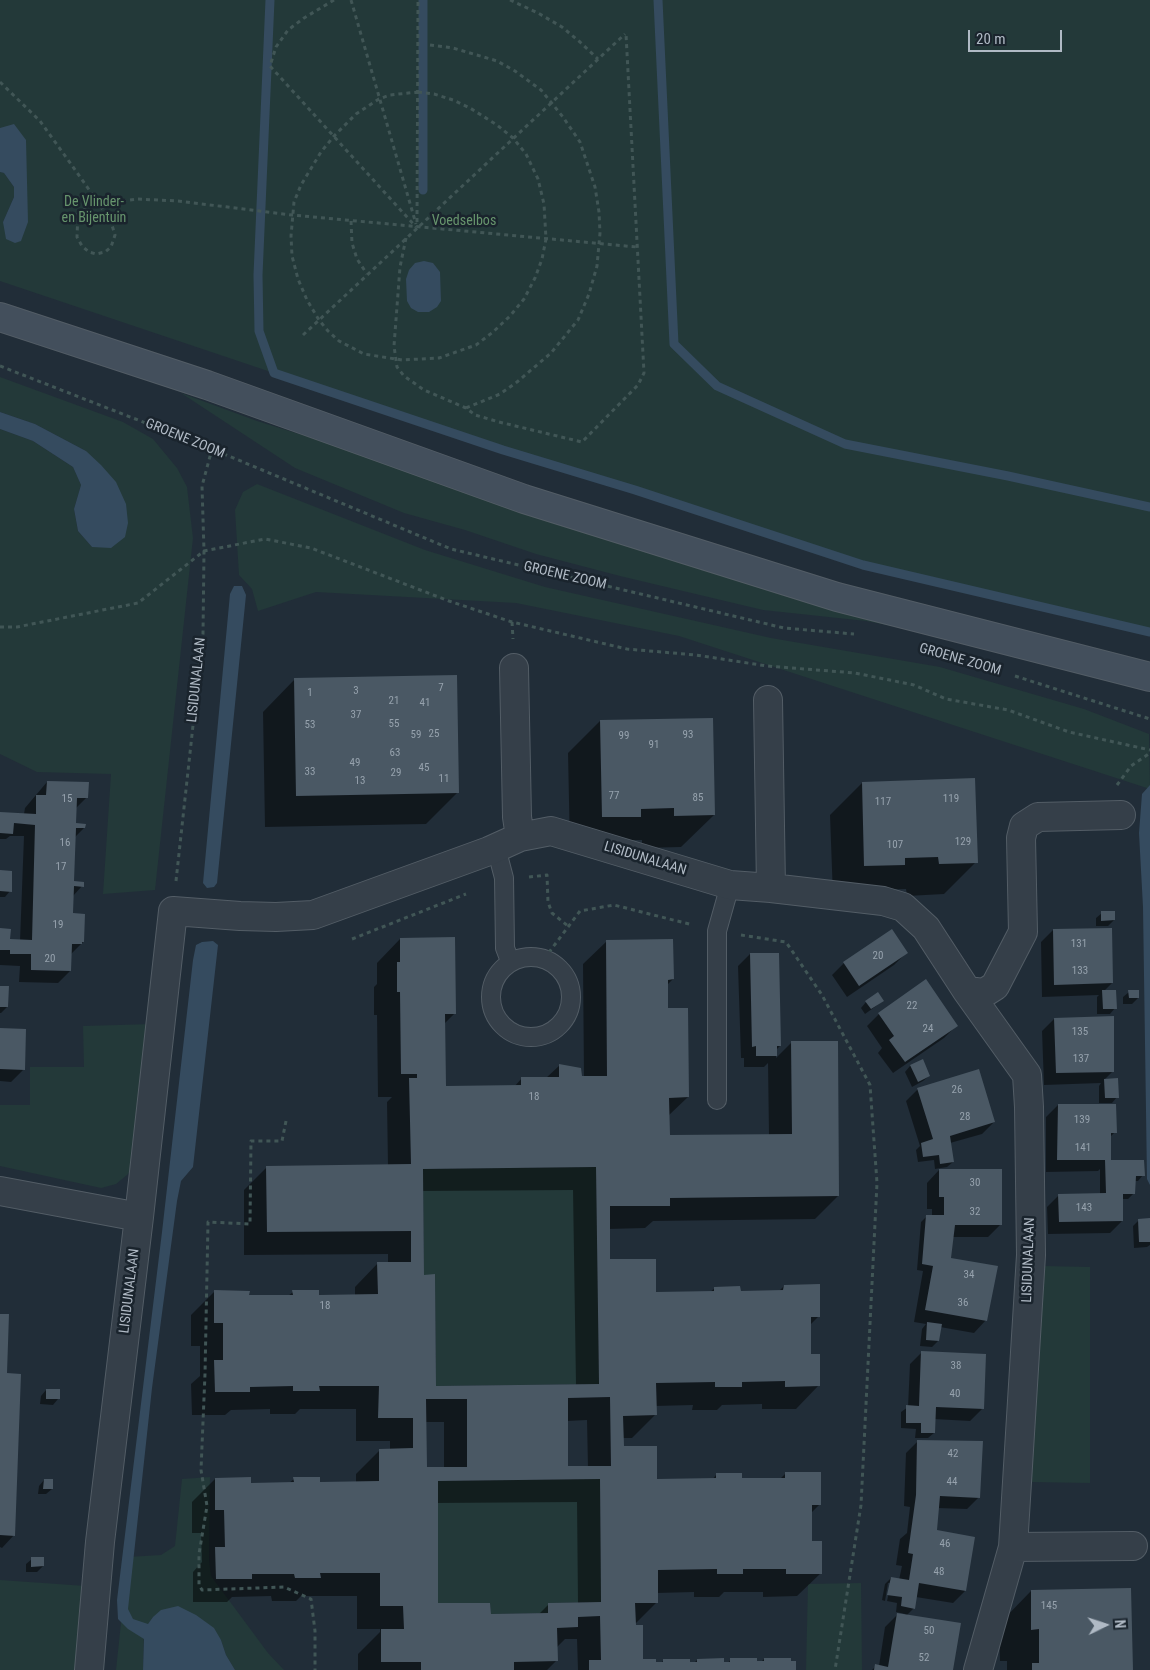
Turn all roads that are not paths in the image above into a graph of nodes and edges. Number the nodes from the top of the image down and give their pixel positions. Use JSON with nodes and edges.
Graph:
{"nodes":[{"id":1,"x":0,"y":317,"type":"edge"},
{"id":2,"x":514,"y":668,"type":"dead end"},
{"id":3,"x":1150,"y":677,"type":"edge"},
{"id":4,"x":768,"y":700,"type":"dead end"},
{"id":5,"x":1114,"y":815,"type":"road end"},
{"id":6,"x":520,"y":837,"type":"junction"},
{"id":7,"x":489,"y":851,"type":"junction"},
{"id":8,"x":730,"y":885,"type":"junction"},
{"id":9,"x":771,"y":888,"type":"junction"},
{"id":10,"x":510,"y":961,"type":"junction"},
{"id":11,"x":967,"y":991,"type":"junction"},
{"id":12,"x":717,"y":1100,"type":"dead end"},
{"id":13,"x":0,"y":1191,"type":"edge"},
{"id":14,"x":139,"y":1217,"type":"junction"},
{"id":15,"x":1133,"y":1546,"type":"dead end"},
{"id":16,"x":1013,"y":1547,"type":"junction"},
{"id":17,"x":89,"y":1670,"type":"edge"},
{"id":18,"x":978,"y":1670,"type":"edge"}],
"edges":[{"from":1,"to":3,"type":"main road"},
{"from":2,"to":6,"type":"street"},
{"from":4,"to":9,"type":"street"},
{"from":5,"to":11,"type":"street"},
{"from":6,"to":7,"type":"street","name":"LISIDUNALAAN"},
{"from":6,"to":8,"type":"street","name":"LISIDUNALAAN"},
{"from":7,"to":10,"type":"lane"},
{"from":7,"to":14,"type":"street","name":"LISIDUNALAAN"},
{"from":8,"to":9,"type":"street","name":"LISIDUNALAAN"},
{"from":8,"to":12,"type":"lane"},
{"from":9,"to":11,"type":"street","name":"LISIDUNALAAN"},
{"from":10,"to":10,"type":"lane"},
{"from":11,"to":16,"type":"street","name":"LISIDUNALAAN"},
{"from":13,"to":14,"type":"street"},
{"from":14,"to":17,"type":"street","name":"LISIDUNALAAN"},
{"from":15,"to":16,"type":"street"},
{"from":16,"to":18,"type":"street","name":"LISIDUNALAAN"}]}
